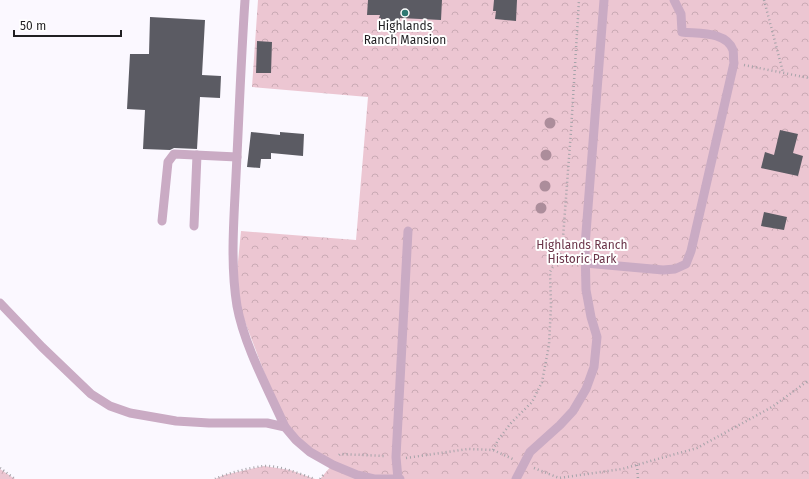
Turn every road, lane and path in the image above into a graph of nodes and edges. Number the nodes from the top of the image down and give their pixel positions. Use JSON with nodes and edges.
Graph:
{"nodes":[{"id":1,"x":245,"y":0,"type":"edge"},
{"id":2,"x":579,"y":0,"type":"edge"},
{"id":3,"x":604,"y":0,"type":"edge"},
{"id":4,"x":674,"y":0,"type":"edge"},
{"id":5,"x":764,"y":0,"type":"edge"},
{"id":6,"x":734,"y":63,"type":"junction"},
{"id":7,"x":783,"y":72,"type":"junction"},
{"id":8,"x":809,"y":78,"type":"edge"},
{"id":9,"x":197,"y":155,"type":"junction"},
{"id":10,"x":237,"y":157,"type":"junction"},
{"id":11,"x":162,"y":221,"type":"dead end"},
{"id":12,"x":194,"y":226,"type":"dead end"},
{"id":13,"x":408,"y":231,"type":"dead end"},
{"id":14,"x":585,"y":263,"type":"junction"},
{"id":15,"x":0,"y":303,"type":"edge"},
{"id":16,"x":809,"y":380,"type":"edge"},
{"id":17,"x":285,"y":427,"type":"junction"},
{"id":18,"x":493,"y":450,"type":"junction"},
{"id":19,"x":396,"y":457,"type":"junction"},
{"id":20,"x":331,"y":464,"type":"junction"},
{"id":21,"x":524,"y":464,"type":"junction"},
{"id":22,"x":637,"y":465,"type":"junction"},
{"id":23,"x":0,"y":468,"type":"edge"},
{"id":24,"x":15,"y":479,"type":"edge"},
{"id":25,"x":215,"y":479,"type":"edge"},
{"id":26,"x":315,"y":479,"type":"edge"},
{"id":27,"x":320,"y":479,"type":"edge"},
{"id":28,"x":399,"y":479,"type":"edge"},
{"id":29,"x":516,"y":479,"type":"edge"},
{"id":30,"x":638,"y":479,"type":"edge"}],
"edges":[{"from":1,"to":10,"type":"lane"},
{"from":2,"to":18,"type":"path"},
{"from":3,"to":14,"type":"lane"},
{"from":4,"to":6,"type":"lane"},
{"from":5,"to":7,"type":"path"},
{"from":6,"to":7,"type":"path"},
{"from":6,"to":14,"type":"lane"},
{"from":7,"to":8,"type":"path"},
{"from":9,"to":10,"type":"lane"},
{"from":9,"to":11,"type":"lane"},
{"from":9,"to":12,"type":"lane"},
{"from":10,"to":17,"type":"lane"},
{"from":13,"to":19,"type":"lane"},
{"from":14,"to":21,"type":"lane"},
{"from":15,"to":17,"type":"lane"},
{"from":16,"to":22,"type":"path"},
{"from":17,"to":20,"type":"lane"},
{"from":18,"to":19,"type":"path"},
{"from":18,"to":21,"type":"path"},
{"from":19,"to":20,"type":"path"},
{"from":19,"to":28,"type":"lane"},
{"from":20,"to":27,"type":"path"},
{"from":20,"to":28,"type":"lane"},
{"from":21,"to":22,"type":"path"},
{"from":21,"to":29,"type":"lane"},
{"from":22,"to":30,"type":"path"},
{"from":23,"to":24,"type":"path"},
{"from":25,"to":26,"type":"path"}]}
